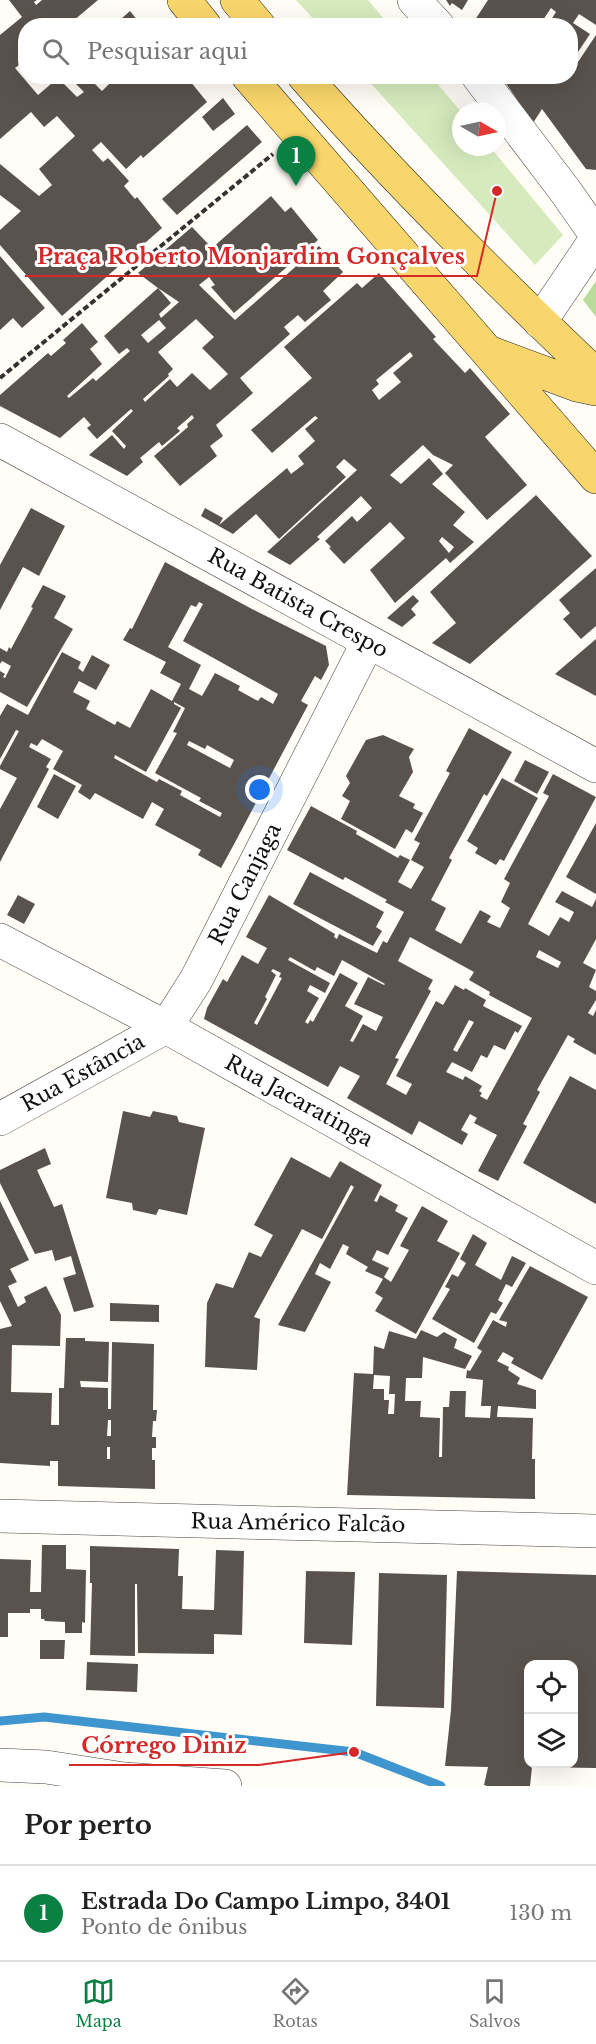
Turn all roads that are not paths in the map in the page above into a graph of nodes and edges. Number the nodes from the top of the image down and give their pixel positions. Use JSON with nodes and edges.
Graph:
{"nodes":[{"id":1,"x":184,"y":0,"type":"edge"},
{"id":2,"x":237,"y":0,"type":"edge"},
{"id":3,"x":414,"y":0,"type":"edge"},
{"id":4,"x":199,"y":18,"type":"edge"},
{"id":5,"x":253,"y":18,"type":"edge"},
{"id":6,"x":431,"y":18,"type":"edge"},
{"id":7,"x":255,"y":84,"type":"edge"},
{"id":8,"x":311,"y":84,"type":"edge"},
{"id":9,"x":484,"y":84,"type":"edge"},
{"id":10,"x":596,"y":237,"type":"edge"},
{"id":11,"x":540,"y":322,"type":"junction"},
{"id":12,"x":489,"y":352,"type":"junction"},
{"id":13,"x":596,"y":375,"type":"edge"},
{"id":14,"x":596,"y":389,"type":"edge"},
{"id":15,"x":0,"y":440,"type":"edge"},
{"id":16,"x":596,"y":477,"type":"edge"},
{"id":17,"x":368,"y":642,"type":"junction"},
{"id":18,"x":596,"y":766,"type":"edge"},
{"id":19,"x":0,"y":940,"type":"edge"},
{"id":20,"x":166,"y":1027,"type":"junction"},
{"id":21,"x":0,"y":1119,"type":"edge"},
{"id":22,"x":596,"y":1268,"type":"edge"},
{"id":23,"x":0,"y":1516,"type":"edge"},
{"id":24,"x":596,"y":1531,"type":"edge"},
{"id":25,"x":0,"y":1765,"type":"edge"},
{"id":26,"x":225,"y":1786,"type":"edge"}],
"edges":[{"from":1,"to":4,"type":"main road"},
{"from":2,"to":5,"type":"main road"},
{"from":3,"to":6,"type":"street"},
{"from":7,"to":12,"type":"main road"},
{"from":8,"to":11,"type":"main road"},
{"from":9,"to":10,"type":"street"},
{"from":10,"to":11,"type":"street"},
{"from":11,"to":13,"type":"main road"},
{"from":12,"to":14,"type":"main road"},
{"from":12,"to":16,"type":"main road"},
{"from":15,"to":17,"type":"street","name":"Rua Batista Crespo"},
{"from":17,"to":18,"type":"street","name":"Rua Batista Crespo"},
{"from":17,"to":20,"type":"street","name":"Rua Canjaga"},
{"from":19,"to":20,"type":"street","name":"Rua Jacaratinga"},
{"from":20,"to":21,"type":"street","name":"Rua Estância"},
{"from":20,"to":22,"type":"street","name":"Rua Jacaratinga"},
{"from":23,"to":24,"type":"street","name":"Rua Américo Falcão"},
{"from":25,"to":26,"type":"street"}]}
